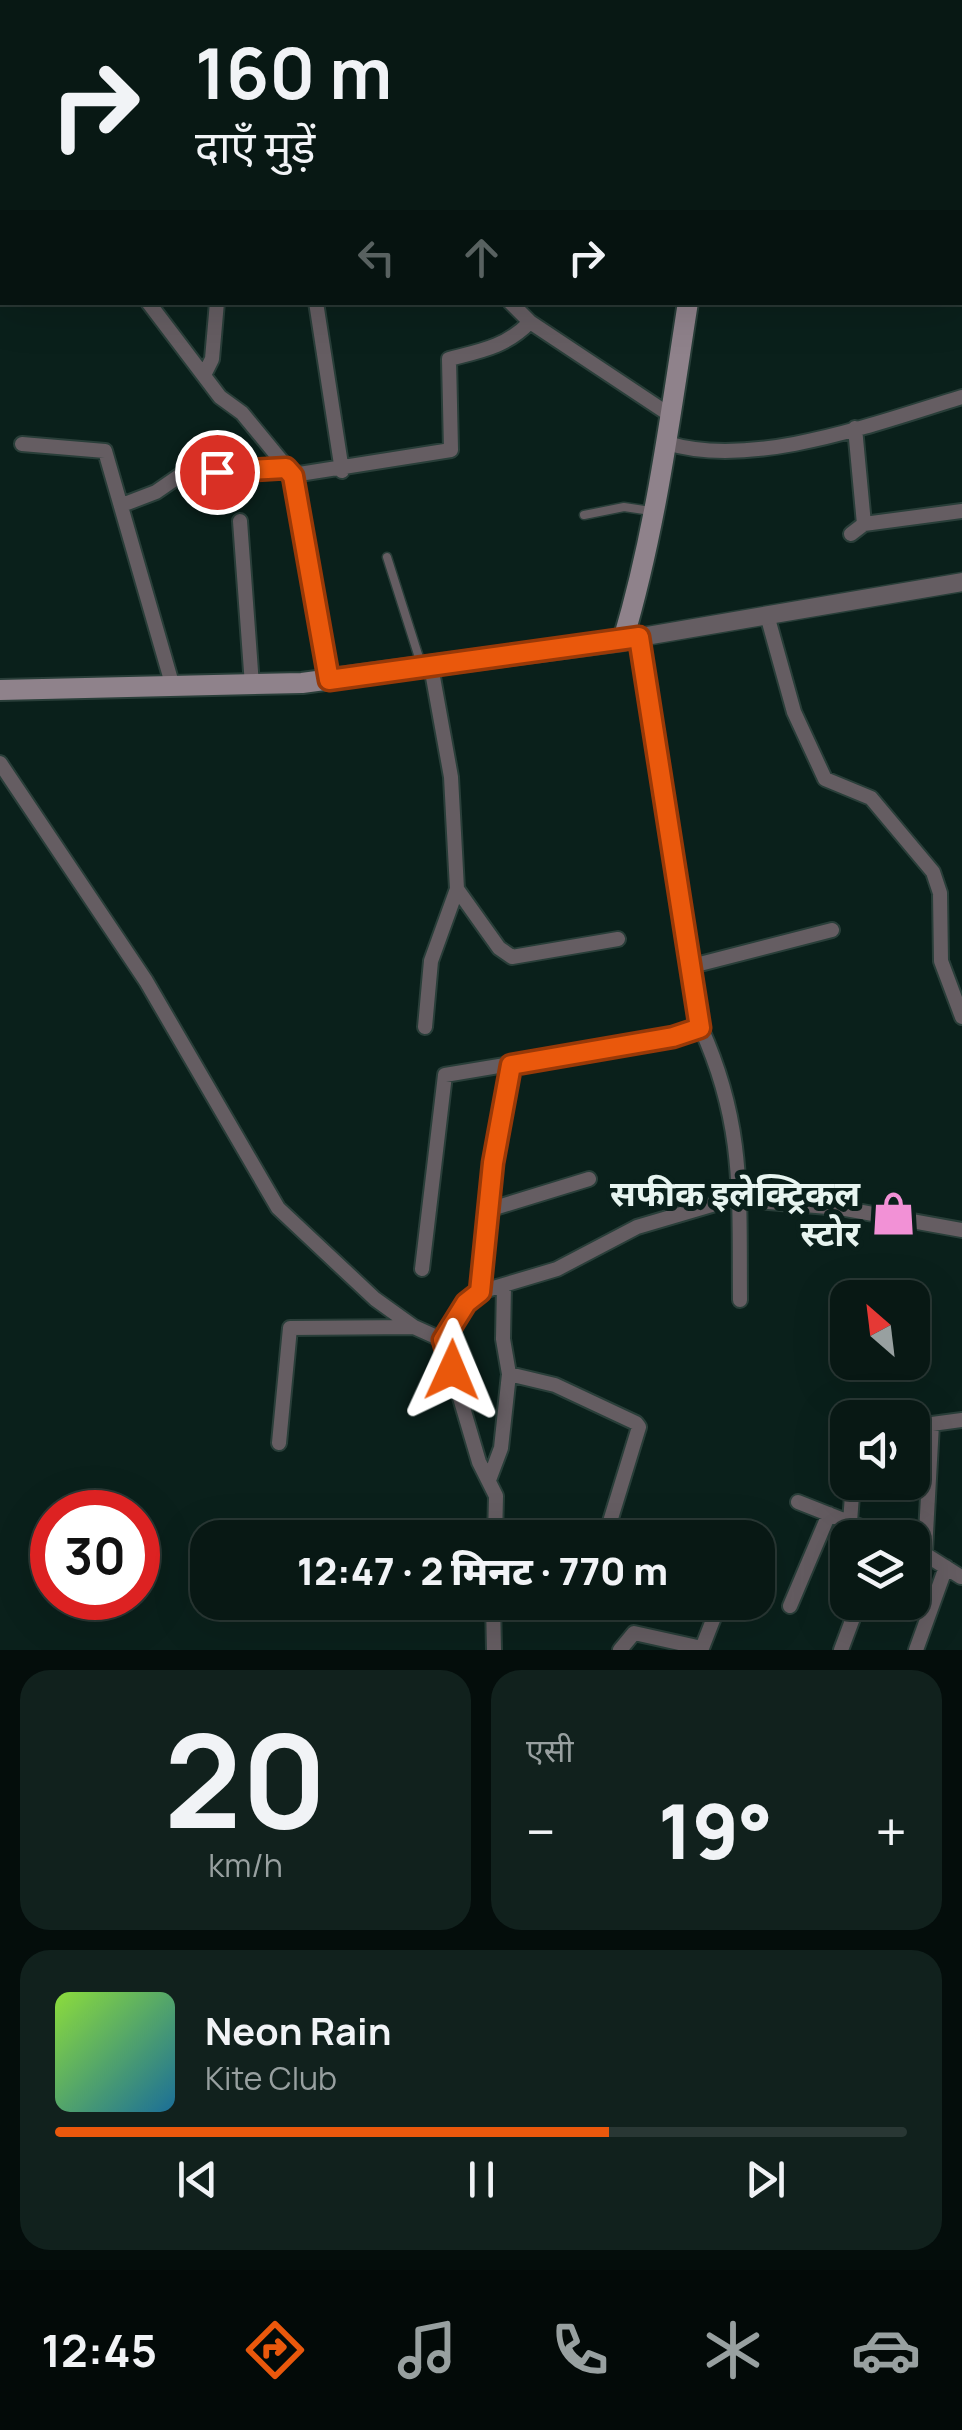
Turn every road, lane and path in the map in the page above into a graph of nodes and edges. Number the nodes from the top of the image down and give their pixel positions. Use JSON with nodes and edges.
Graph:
{"nodes":[{"id":1,"x":150,"y":305,"type":"edge"},
{"id":2,"x":217,"y":305,"type":"edge"},
{"id":3,"x":316,"y":305,"type":"edge"},
{"id":4,"x":513,"y":305,"type":"edge"},
{"id":5,"x":688,"y":305,"type":"edge"},
{"id":6,"x":530,"y":322,"type":"junction"},
{"id":7,"x":204,"y":375,"type":"junction"},
{"id":8,"x":962,"y":397,"type":"edge"},
{"id":9,"x":962,"y":405,"type":"edge"},
{"id":10,"x":670,"y":414,"type":"junction"},
{"id":11,"x":855,"y":428,"type":"junction"},
{"id":12,"x":667,"y":443,"type":"junction"},
{"id":13,"x":22,"y":444,"type":"dead end"},
{"id":14,"x":342,"y":471,"type":"junction"},
{"id":15,"x":290,"y":472,"type":"junction"},
{"id":16,"x":122,"y":505,"type":"junction"},
{"id":17,"x":656,"y":512,"type":"junction"},
{"id":18,"x":962,"y":512,"type":"edge"},
{"id":19,"x":584,"y":515,"type":"dead end"},
{"id":20,"x":240,"y":521,"type":"dead end"},
{"id":21,"x":388,"y":556,"type":"dead end"},
{"id":22,"x":962,"y":582,"type":"edge"},
{"id":23,"x":766,"y":615,"type":"junction"},
{"id":24,"x":631,"y":638,"type":"junction"},
{"id":25,"x":427,"y":666,"type":"junction"},
{"id":26,"x":329,"y":680,"type":"junction"},
{"id":27,"x":252,"y":685,"type":"junction"},
{"id":28,"x":173,"y":688,"type":"junction"},
{"id":29,"x":0,"y":690,"type":"edge"},
{"id":30,"x":0,"y":763,"type":"edge"},
{"id":31,"x":457,"y":889,"type":"junction"},
{"id":32,"x":832,"y":930,"type":"dead end"},
{"id":33,"x":618,"y":939,"type":"dead end"},
{"id":34,"x":692,"y":966,"type":"junction"},
{"id":35,"x":962,"y":1017,"type":"edge"},
{"id":36,"x":425,"y":1026,"type":"dead end"},
{"id":37,"x":700,"y":1028,"type":"junction"},
{"id":38,"x":511,"y":1065,"type":"junction"},
{"id":39,"x":588,"y":1179,"type":"dead end"},
{"id":40,"x":739,"y":1198,"type":"junction"},
{"id":41,"x":488,"y":1210,"type":"junction"},
{"id":42,"x":962,"y":1230,"type":"edge"},
{"id":43,"x":422,"y":1269,"type":"dead end"},
{"id":44,"x":504,"y":1285,"type":"junction"},
{"id":45,"x":480,"y":1292,"type":"junction"},
{"id":46,"x":740,"y":1300,"type":"dead end"},
{"id":47,"x":414,"y":1327,"type":"junction"},
{"id":48,"x":443,"y":1340,"type":"junction"},
{"id":49,"x":508,"y":1374,"type":"junction"},
{"id":50,"x":962,"y":1420,"type":"edge"},
{"id":51,"x":279,"y":1444,"type":"dead end"},
{"id":52,"x":489,"y":1480,"type":"junction"},
{"id":53,"x":798,"y":1502,"type":"dead end"},
{"id":54,"x":828,"y":1514,"type":"junction"},
{"id":55,"x":496,"y":1520,"type":"edge"},
{"id":56,"x":610,"y":1520,"type":"edge"},
{"id":57,"x":844,"y":1520,"type":"edge"},
{"id":58,"x":920,"y":1520,"type":"edge"},
{"id":59,"x":930,"y":1557,"type":"edge"},
{"id":60,"x":946,"y":1567,"type":"junction"},
{"id":61,"x":961,"y":1577,"type":"edge"},
{"id":62,"x":790,"y":1606,"type":"dead end"},
{"id":63,"x":493,"y":1620,"type":"edge"},
{"id":64,"x":713,"y":1620,"type":"edge"},
{"id":65,"x":852,"y":1620,"type":"edge"},
{"id":66,"x":622,"y":1641,"type":"edge"},
{"id":67,"x":494,"y":1650,"type":"edge"},
{"id":68,"x":841,"y":1650,"type":"edge"},
{"id":69,"x":916,"y":1650,"type":"edge"}],
"edges":[{"from":1,"to":7,"type":"street"},
{"from":2,"to":7,"type":"street"},
{"from":3,"to":14,"type":"street"},
{"from":4,"to":6,"type":"street"},
{"from":5,"to":10,"type":"main road"},
{"from":6,"to":10,"type":"street"},
{"from":6,"to":14,"type":"street"},
{"from":7,"to":15,"type":"street"},
{"from":8,"to":9,"type":"street"},
{"from":8,"to":11,"type":"street"},
{"from":10,"to":12,"type":"main road"},
{"from":11,"to":12,"type":"street"},
{"from":11,"to":18,"type":"street"},
{"from":12,"to":17,"type":"main road"},
{"from":13,"to":16,"type":"street"},
{"from":14,"to":15,"type":"street"},
{"from":15,"to":16,"type":"street"},
{"from":15,"to":26,"type":"street"},
{"from":16,"to":28,"type":"street"},
{"from":17,"to":19,"type":"lane"},
{"from":17,"to":24,"type":"main road"},
{"from":20,"to":27,"type":"street"},
{"from":21,"to":25,"type":"lane"},
{"from":22,"to":23,"type":"street"},
{"from":23,"to":24,"type":"street"},
{"from":23,"to":35,"type":"street"},
{"from":24,"to":25,"type":"main road"},
{"from":24,"to":34,"type":"street"},
{"from":25,"to":26,"type":"main road"},
{"from":25,"to":31,"type":"street"},
{"from":26,"to":27,"type":"main road"},
{"from":27,"to":28,"type":"main road"},
{"from":28,"to":29,"type":"main road"},
{"from":30,"to":47,"type":"street"},
{"from":31,"to":33,"type":"street"},
{"from":31,"to":36,"type":"street"},
{"from":32,"to":34,"type":"street"},
{"from":34,"to":37,"type":"street"},
{"from":37,"to":38,"type":"street"},
{"from":37,"to":40,"type":"street"},
{"from":38,"to":41,"type":"street"},
{"from":38,"to":43,"type":"street"},
{"from":39,"to":41,"type":"street"},
{"from":40,"to":42,"type":"street"},
{"from":40,"to":44,"type":"street"},
{"from":40,"to":46,"type":"street"},
{"from":41,"to":45,"type":"street"},
{"from":44,"to":45,"type":"street"},
{"from":44,"to":49,"type":"street"},
{"from":45,"to":48,"type":"street"},
{"from":47,"to":48,"type":"street"},
{"from":47,"to":51,"type":"street"},
{"from":48,"to":52,"type":"street"},
{"from":49,"to":52,"type":"street"},
{"from":49,"to":56,"type":"street"},
{"from":50,"to":58,"type":"street"},
{"from":52,"to":55,"type":"street"},
{"from":53,"to":54,"type":"street"},
{"from":54,"to":57,"type":"street"},
{"from":54,"to":62,"type":"street"},
{"from":59,"to":60,"type":"street"},
{"from":60,"to":61,"type":"street"},
{"from":60,"to":69,"type":"street"},
{"from":63,"to":67,"type":"street"},
{"from":64,"to":66,"type":"street"},
{"from":65,"to":68,"type":"street"}]}
